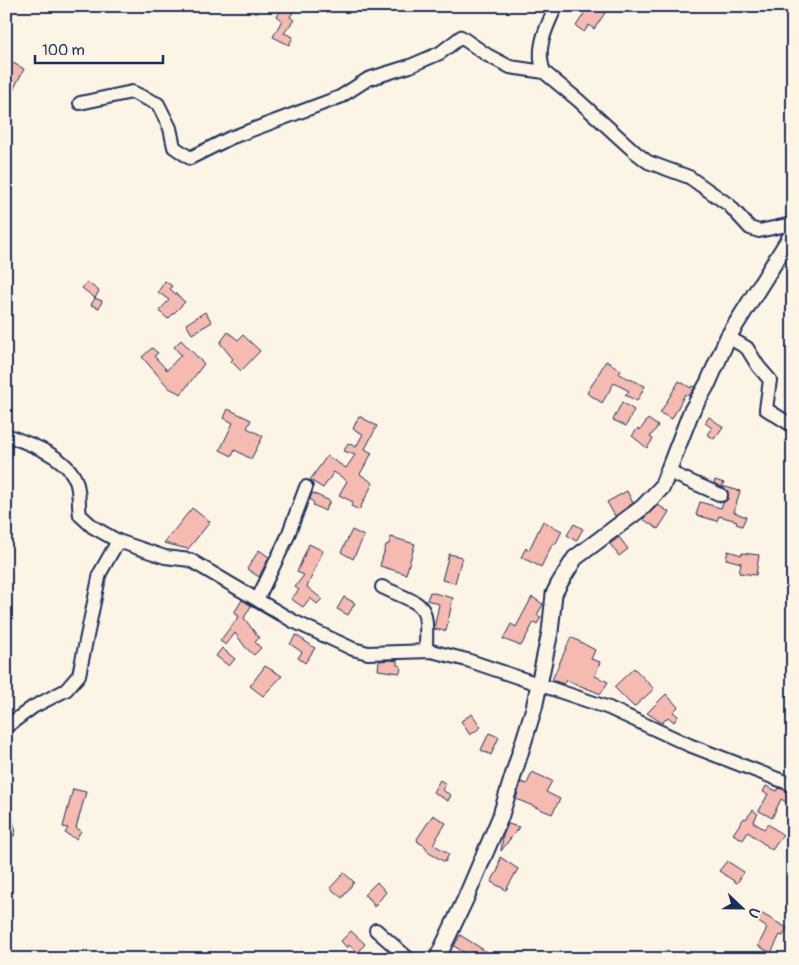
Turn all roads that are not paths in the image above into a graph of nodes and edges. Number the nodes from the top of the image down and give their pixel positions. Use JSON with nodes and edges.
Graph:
{"nodes":[{"id":1,"x":556,"y":6,"type":"edge"},
{"id":2,"x":544,"y":72,"type":"junction"},
{"id":3,"x":80,"y":103,"type":"dead end"},
{"id":4,"x":793,"y":227,"type":"edge"},
{"id":5,"x":793,"y":233,"type":"edge"},
{"id":6,"x":728,"y":336,"type":"junction"},
{"id":7,"x":793,"y":426,"type":"edge"},
{"id":8,"x":6,"y":435,"type":"edge"},
{"id":9,"x":669,"y":472,"type":"junction"},
{"id":10,"x":306,"y":487,"type":"dead end"},
{"id":11,"x":721,"y":496,"type":"dead end"},
{"id":12,"x":118,"y":541,"type":"junction"},
{"id":13,"x":382,"y":587,"type":"dead end"},
{"id":14,"x":258,"y":598,"type":"junction"},
{"id":15,"x":426,"y":650,"type":"junction"},
{"id":16,"x":540,"y":683,"type":"junction"},
{"id":17,"x":6,"y":727,"type":"edge"},
{"id":18,"x":793,"y":786,"type":"edge"},
{"id":19,"x":376,"y":930,"type":"dead end"},
{"id":20,"x":409,"y":959,"type":"edge"},
{"id":21,"x":437,"y":959,"type":"edge"}],
"edges":[{"from":1,"to":2,"type":"street"},
{"from":2,"to":3,"type":"street"},
{"from":2,"to":4,"type":"street"},
{"from":5,"to":6,"type":"main road"},
{"from":6,"to":7,"type":"street"},
{"from":6,"to":9,"type":"main road"},
{"from":8,"to":12,"type":"street"},
{"from":9,"to":11,"type":"street"},
{"from":9,"to":16,"type":"main road"},
{"from":10,"to":14,"type":"street"},
{"from":12,"to":14,"type":"street"},
{"from":12,"to":17,"type":"street"},
{"from":13,"to":15,"type":"street"},
{"from":14,"to":15,"type":"street"},
{"from":15,"to":16,"type":"street"},
{"from":16,"to":18,"type":"street"},
{"from":16,"to":21,"type":"main road"},
{"from":19,"to":20,"type":"street"}]}
